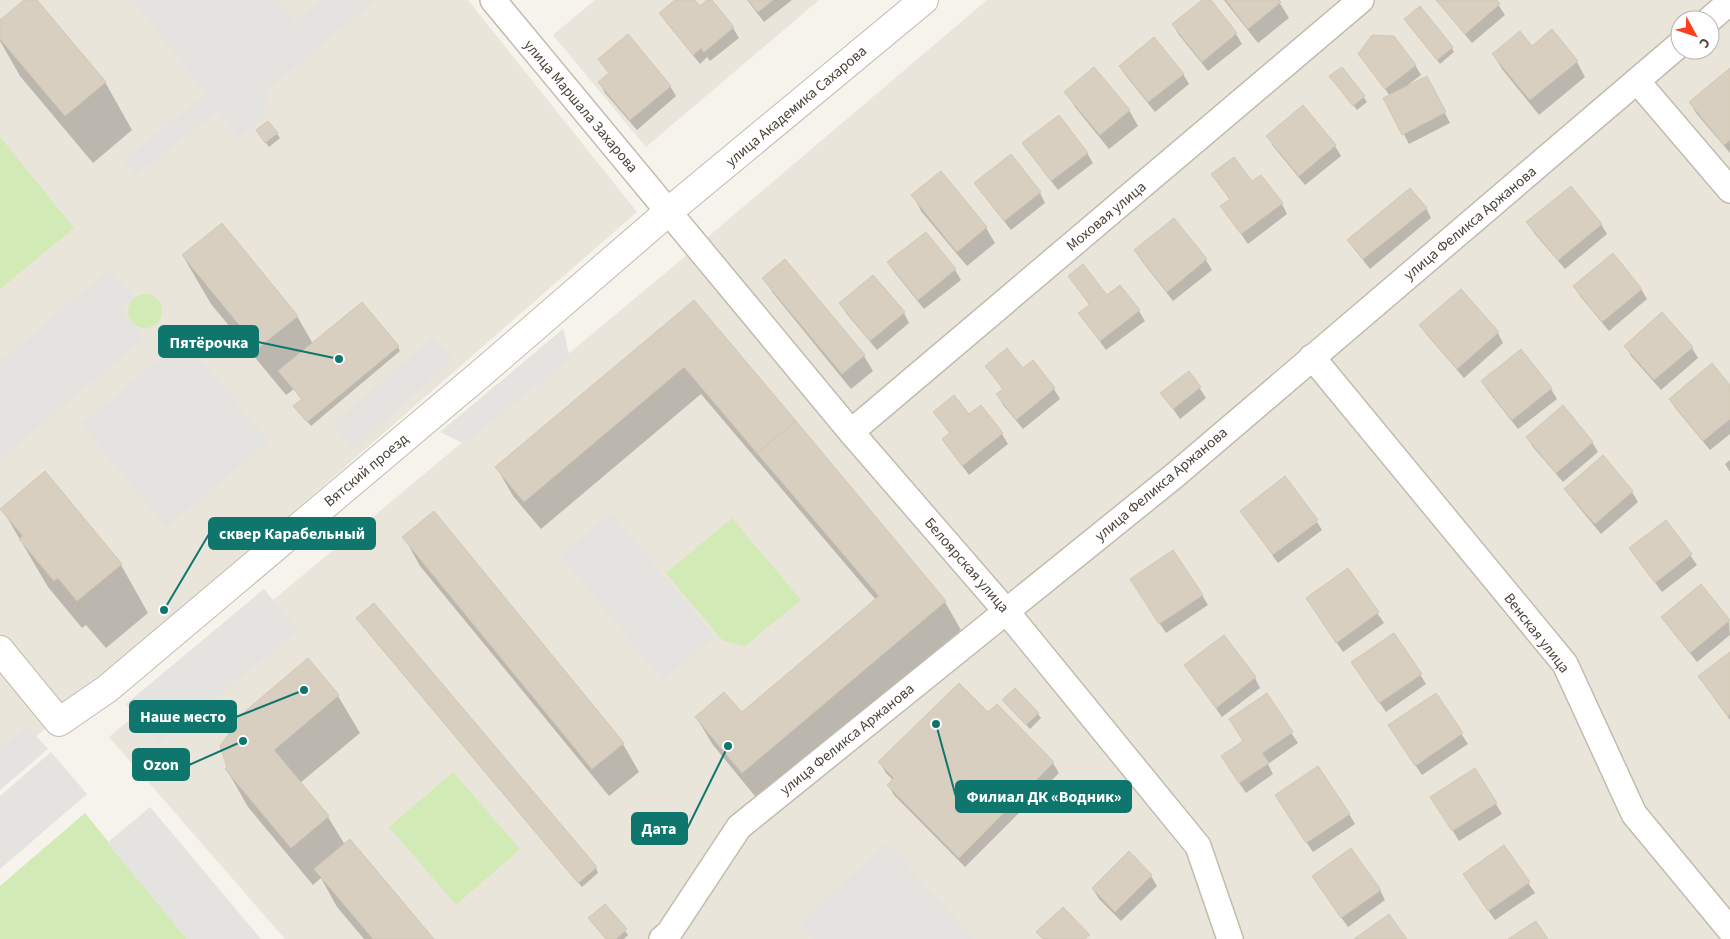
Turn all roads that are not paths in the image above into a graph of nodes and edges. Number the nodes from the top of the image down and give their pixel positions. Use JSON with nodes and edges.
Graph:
{"nodes":[{"id":1,"x":493,"y":0,"type":"edge"},
{"id":2,"x":924,"y":0,"type":"edge"},
{"id":3,"x":1361,"y":0,"type":"edge"},
{"id":4,"x":1730,"y":2,"type":"edge"},
{"id":5,"x":1720,"y":11,"type":"edge"},
{"id":6,"x":1670,"y":53,"type":"edge"},
{"id":7,"x":1637,"y":81,"type":"junction"},
{"id":8,"x":1730,"y":190,"type":"edge"},
{"id":9,"x":668,"y":212,"type":"junction"},
{"id":10,"x":1312,"y":357,"type":"junction"},
{"id":11,"x":851,"y":432,"type":"junction"},
{"id":12,"x":1006,"y":610,"type":"junction"},
{"id":13,"x":0,"y":650,"type":"edge"},
{"id":14,"x":1730,"y":930,"type":"edge"},
{"id":15,"x":662,"y":939,"type":"edge"},
{"id":16,"x":1230,"y":939,"type":"edge"}],
"edges":[{"from":1,"to":9,"type":"street","name":"улица Маршала Захарова"},
{"from":2,"to":9,"type":"street","name":"улица Академика Сахарова"},
{"from":3,"to":11,"type":"street","name":"Моховая улица"},
{"from":4,"to":5,"type":"street"},
{"from":6,"to":7,"type":"street","name":"улица Феликса Аржанова"},
{"from":7,"to":8,"type":"street"},
{"from":7,"to":10,"type":"street","name":"улица Феликса Аржанова"},
{"from":9,"to":11,"type":"street","name":"Белоярская улица"},
{"from":9,"to":13,"type":"street","name":"Вятский проезд"},
{"from":10,"to":12,"type":"street","name":"улица Феликса Аржанова"},
{"from":10,"to":14,"type":"street","name":"Венская улица"},
{"from":11,"to":12,"type":"street","name":"Белоярская улица"},
{"from":12,"to":15,"type":"street","name":"улица Феликса Аржанова"},
{"from":12,"to":16,"type":"street","name":"Белоярская улица"}]}
